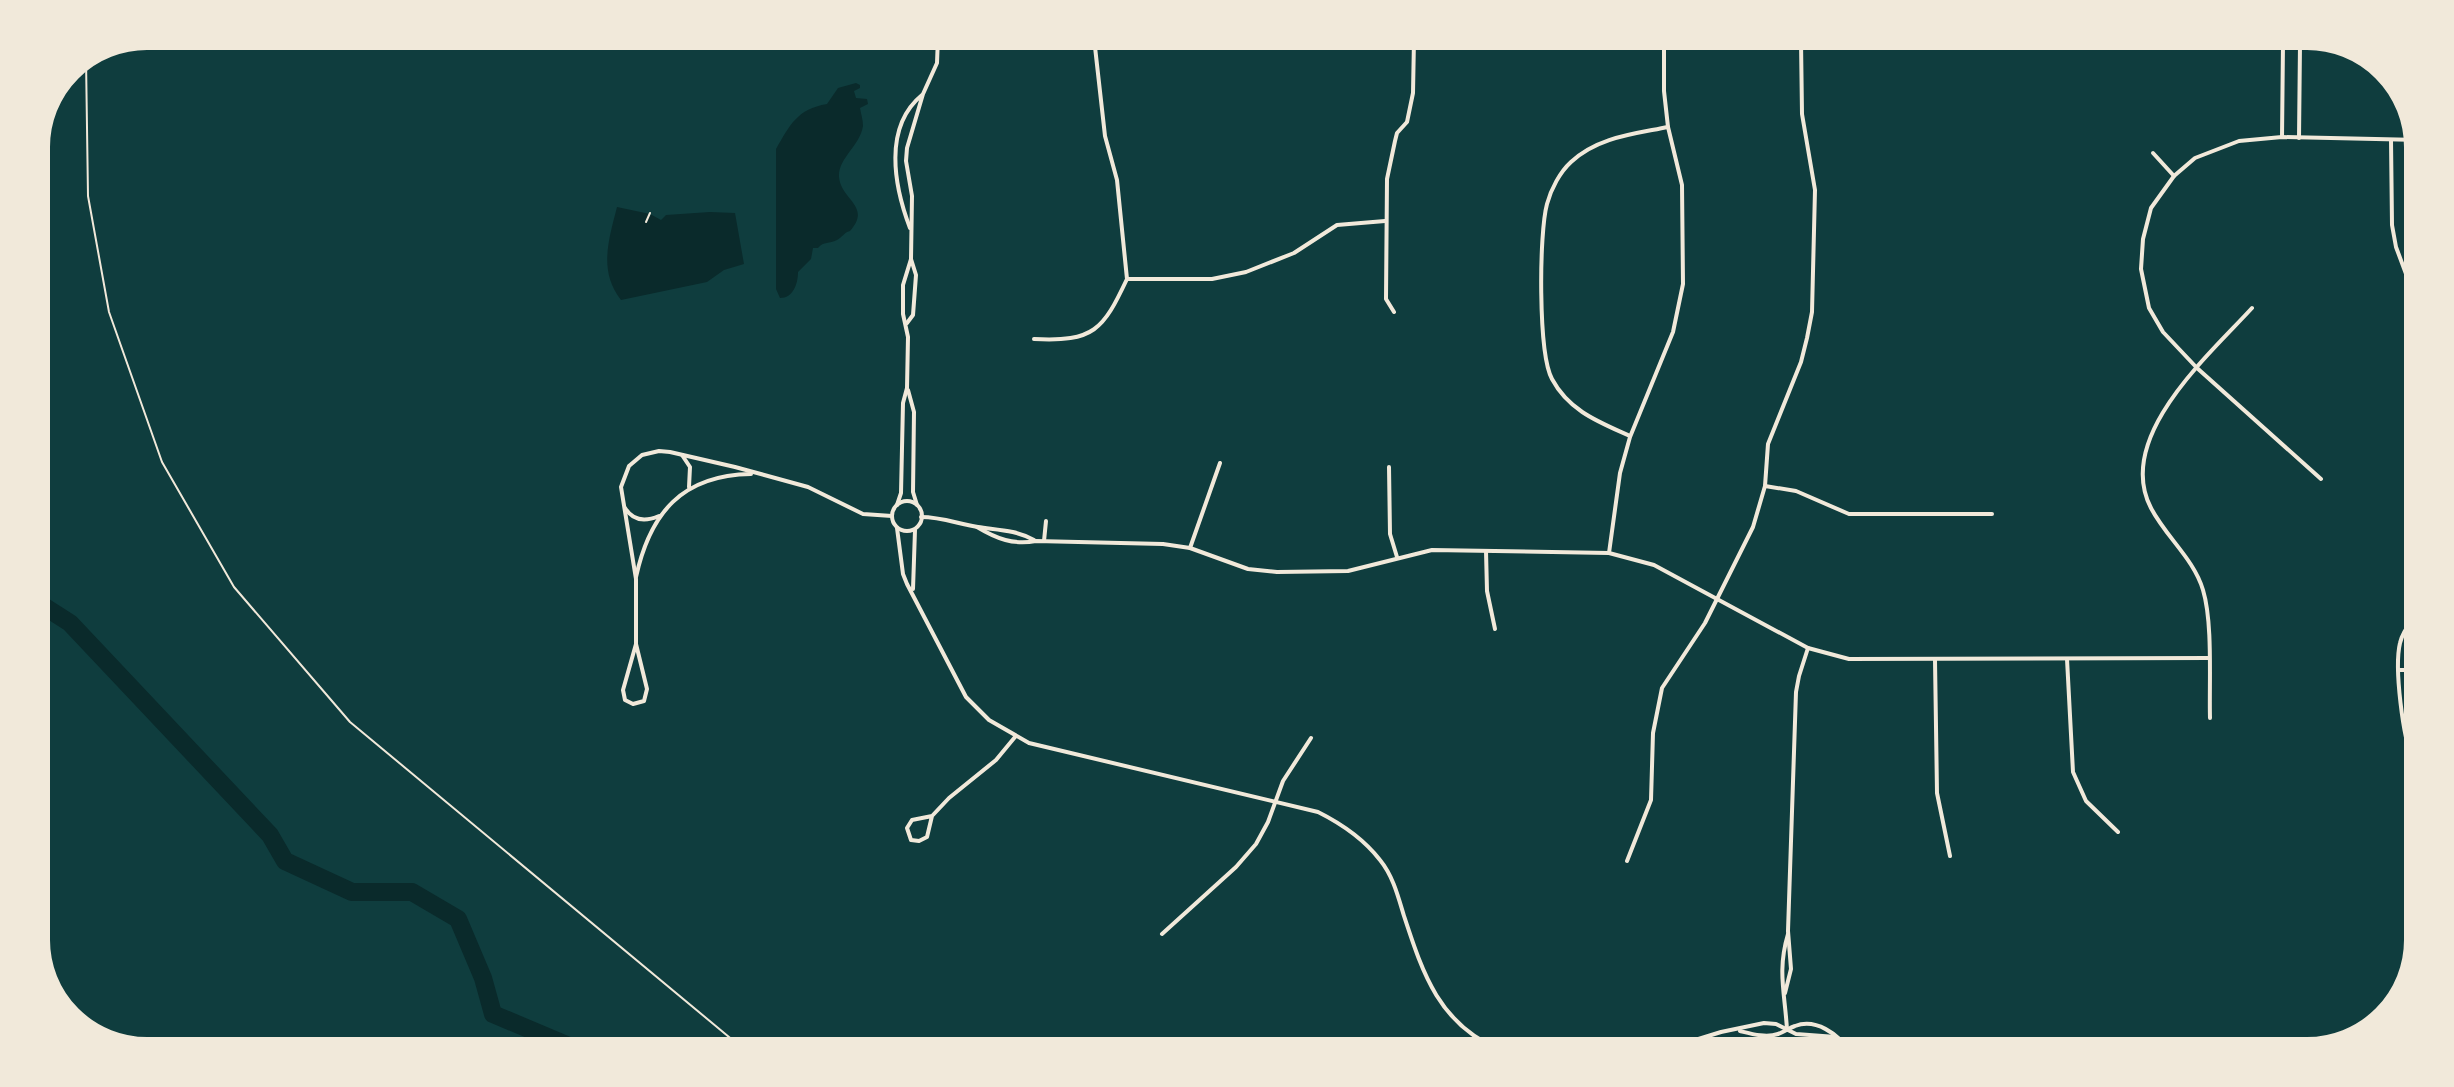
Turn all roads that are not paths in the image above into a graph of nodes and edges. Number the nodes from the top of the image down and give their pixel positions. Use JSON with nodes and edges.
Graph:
{"nodes":[{"id":1,"x":938,"y":48,"type":"edge"},
{"id":2,"x":1095,"y":48,"type":"edge"},
{"id":3,"x":1414,"y":48,"type":"edge"},
{"id":4,"x":1664,"y":48,"type":"edge"},
{"id":5,"x":1802,"y":48,"type":"edge"},
{"id":6,"x":2283,"y":48,"type":"edge"},
{"id":7,"x":2300,"y":48,"type":"edge"},
{"id":8,"x":923,"y":94,"type":"junction"},
{"id":9,"x":1668,"y":127,"type":"junction"},
{"id":10,"x":2282,"y":137,"type":"junction"},
{"id":11,"x":2299,"y":138,"type":"junction"},
{"id":12,"x":2391,"y":140,"type":"junction"},
{"id":13,"x":2406,"y":140,"type":"edge"},
{"id":14,"x":2153,"y":153,"type":"dead end"},
{"id":15,"x":2174,"y":176,"type":"junction"},
{"id":16,"x":1385,"y":221,"type":"junction"},
{"id":17,"x":912,"y":232,"type":"junction"},
{"id":18,"x":911,"y":259,"type":"junction"},
{"id":19,"x":2406,"y":268,"type":"edge"},
{"id":20,"x":1127,"y":279,"type":"junction"},
{"id":21,"x":2252,"y":308,"type":"dead end"},
{"id":22,"x":1394,"y":312,"type":"dead end"},
{"id":23,"x":907,"y":323,"type":"junction"},
{"id":24,"x":1034,"y":339,"type":"dead end"},
{"id":25,"x":2197,"y":368,"type":"junction"},
{"id":26,"x":907,"y":388,"type":"junction"},
{"id":27,"x":1630,"y":437,"type":"junction"},
{"id":28,"x":681,"y":454,"type":"junction"},
{"id":29,"x":1220,"y":463,"type":"dead end"},
{"id":30,"x":1389,"y":467,"type":"dead end"},
{"id":31,"x":758,"y":473,"type":"junction"},
{"id":32,"x":2321,"y":479,"type":"dead end"},
{"id":33,"x":1765,"y":486,"type":"junction"},
{"id":34,"x":688,"y":489,"type":"junction"},
{"id":35,"x":622,"y":503,"type":"junction"},
{"id":36,"x":897,"y":505,"type":"junction"},
{"id":37,"x":917,"y":505,"type":"junction"},
{"id":38,"x":1992,"y":514,"type":"dead end"},
{"id":39,"x":659,"y":516,"type":"junction"},
{"id":40,"x":892,"y":516,"type":"junction"},
{"id":41,"x":921,"y":517,"type":"junction"},
{"id":42,"x":1046,"y":521,"type":"dead end"},
{"id":43,"x":977,"y":527,"type":"junction"},
{"id":44,"x":897,"y":528,"type":"junction"},
{"id":45,"x":915,"y":529,"type":"junction"},
{"id":46,"x":1036,"y":541,"type":"junction"},
{"id":47,"x":1044,"y":541,"type":"junction"},
{"id":48,"x":1190,"y":548,"type":"junction"},
{"id":49,"x":1486,"y":551,"type":"junction"},
{"id":50,"x":1609,"y":553,"type":"junction"},
{"id":51,"x":1397,"y":557,"type":"junction"},
{"id":52,"x":636,"y":579,"type":"junction"},
{"id":53,"x":913,"y":592,"type":"junction"},
{"id":54,"x":1718,"y":597,"type":"junction"},
{"id":55,"x":2406,"y":627,"type":"edge"},
{"id":56,"x":1495,"y":629,"type":"dead end"},
{"id":57,"x":636,"y":644,"type":"junction"},
{"id":58,"x":1808,"y":648,"type":"junction"},
{"id":59,"x":2209,"y":658,"type":"junction"},
{"id":60,"x":2067,"y":659,"type":"junction"},
{"id":61,"x":1935,"y":660,"type":"junction"},
{"id":62,"x":2398,"y":670,"type":"junction"},
{"id":63,"x":2406,"y":670,"type":"edge"},
{"id":64,"x":2210,"y":718,"type":"dead end"},
{"id":65,"x":1015,"y":737,"type":"junction"},
{"id":66,"x":1311,"y":738,"type":"dead end"},
{"id":67,"x":2406,"y":740,"type":"edge"},
{"id":68,"x":1276,"y":802,"type":"junction"},
{"id":69,"x":932,"y":816,"type":"junction"},
{"id":70,"x":2118,"y":832,"type":"dead end"},
{"id":71,"x":1950,"y":856,"type":"dead end"},
{"id":72,"x":1627,"y":861,"type":"dead end"},
{"id":73,"x":1788,"y":931,"type":"junction"},
{"id":74,"x":1162,"y":934,"type":"dead end"},
{"id":75,"x":1785,"y":993,"type":"junction"},
{"id":76,"x":1737,"y":1030,"type":"junction"},
{"id":77,"x":1787,"y":1030,"type":"junction"},
{"id":78,"x":1709,"y":1036,"type":"junction"},
{"id":79,"x":1836,"y":1037,"type":"joint"},
{"id":80,"x":1481,"y":1039,"type":"edge"},
{"id":81,"x":1700,"y":1039,"type":"edge"},
{"id":82,"x":1709,"y":1039,"type":"edge"}],
"edges":[{"from":1,"to":8,"type":"street"},
{"from":2,"to":20,"type":"street"},
{"from":3,"to":16,"type":"street"},
{"from":4,"to":9,"type":"street"},
{"from":5,"to":33,"type":"street"},
{"from":6,"to":10,"type":"street"},
{"from":7,"to":11,"type":"street"},
{"from":8,"to":17,"type":"street"},
{"from":8,"to":17,"type":"street"},
{"from":9,"to":27,"type":"street"},
{"from":9,"to":27,"type":"street"},
{"from":10,"to":11,"type":"street"},
{"from":10,"to":15,"type":"street"},
{"from":11,"to":12,"type":"street"},
{"from":12,"to":13,"type":"street"},
{"from":12,"to":19,"type":"street"},
{"from":14,"to":15,"type":"street"},
{"from":15,"to":25,"type":"street"},
{"from":16,"to":20,"type":"street"},
{"from":16,"to":22,"type":"street"},
{"from":17,"to":18,"type":"street"},
{"from":18,"to":23,"type":"street"},
{"from":18,"to":23,"type":"street"},
{"from":20,"to":24,"type":"street"},
{"from":21,"to":25,"type":"street"},
{"from":23,"to":26,"type":"street"},
{"from":25,"to":32,"type":"street"},
{"from":25,"to":59,"type":"street"},
{"from":26,"to":36,"type":"street"},
{"from":26,"to":37,"type":"street"},
{"from":27,"to":50,"type":"street"},
{"from":28,"to":31,"type":"street"},
{"from":28,"to":34,"type":"street"},
{"from":28,"to":35,"type":"street"},
{"from":29,"to":48,"type":"street"},
{"from":30,"to":51,"type":"street"},
{"from":31,"to":34,"type":"street"},
{"from":31,"to":40,"type":"street"},
{"from":33,"to":38,"type":"street"},
{"from":33,"to":54,"type":"street"},
{"from":34,"to":39,"type":"street"},
{"from":35,"to":39,"type":"street"},
{"from":35,"to":52,"type":"street"},
{"from":36,"to":37,"type":"street"},
{"from":36,"to":40,"type":"street"},
{"from":37,"to":41,"type":"street"},
{"from":39,"to":52,"type":"street"},
{"from":40,"to":44,"type":"street"},
{"from":41,"to":43,"type":"street"},
{"from":41,"to":45,"type":"street"},
{"from":42,"to":47,"type":"street"},
{"from":43,"to":46,"type":"street"},
{"from":43,"to":46,"type":"street"},
{"from":44,"to":45,"type":"street"},
{"from":44,"to":53,"type":"street"},
{"from":45,"to":53,"type":"street"},
{"from":46,"to":47,"type":"street"},
{"from":47,"to":48,"type":"street"},
{"from":48,"to":51,"type":"street"},
{"from":49,"to":50,"type":"street"},
{"from":49,"to":51,"type":"street"},
{"from":49,"to":56,"type":"street"},
{"from":50,"to":54,"type":"street"},
{"from":52,"to":57,"type":"street"},
{"from":53,"to":65,"type":"street"},
{"from":54,"to":58,"type":"street"},
{"from":54,"to":72,"type":"street"},
{"from":55,"to":62,"type":"street"},
{"from":57,"to":57,"type":"street"},
{"from":58,"to":61,"type":"street"},
{"from":58,"to":73,"type":"street"},
{"from":59,"to":60,"type":"street"},
{"from":59,"to":64,"type":"street"},
{"from":60,"to":61,"type":"street"},
{"from":60,"to":70,"type":"street"},
{"from":61,"to":71,"type":"street"},
{"from":62,"to":63,"type":"street"},
{"from":62,"to":67,"type":"street"},
{"from":65,"to":68,"type":"street"},
{"from":65,"to":69,"type":"street"},
{"from":66,"to":68,"type":"street"},
{"from":68,"to":74,"type":"street"},
{"from":68,"to":80,"type":"street"},
{"from":69,"to":69,"type":"street"},
{"from":73,"to":75,"type":"street"},
{"from":73,"to":75,"type":"street"},
{"from":75,"to":77,"type":"street"},
{"from":76,"to":77,"type":"street"},
{"from":76,"to":77,"type":"street"},
{"from":76,"to":78,"type":"street"},
{"from":77,"to":79,"type":"street"},
{"from":77,"to":79,"type":"street"},
{"from":78,"to":81,"type":"street"},
{"from":78,"to":82,"type":"street"}]}
